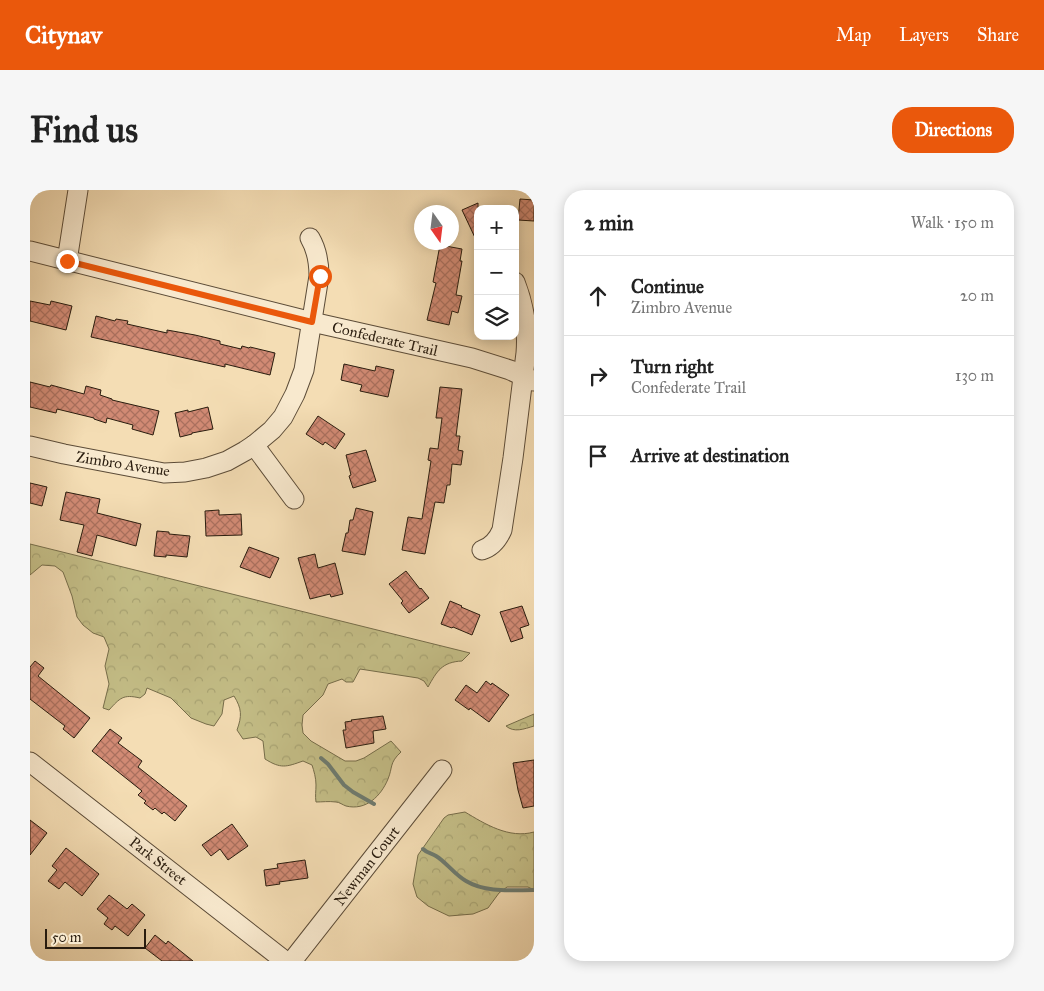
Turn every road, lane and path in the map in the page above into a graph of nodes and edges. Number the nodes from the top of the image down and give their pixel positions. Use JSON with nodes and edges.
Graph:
{"nodes":[{"id":1,"x":78,"y":190,"type":"edge"},
{"id":2,"x":310,"y":238,"type":"dead end"},
{"id":3,"x":30,"y":251,"type":"edge"},
{"id":4,"x":67,"y":261,"type":"junction"},
{"id":5,"x":519,"y":292,"type":"edge"},
{"id":6,"x":312,"y":322,"type":"junction"},
{"id":7,"x":529,"y":378,"type":"edge"},
{"id":8,"x":30,"y":446,"type":"edge"},
{"id":9,"x":254,"y":446,"type":"junction"},
{"id":10,"x":294,"y":499,"type":"dead end"},
{"id":11,"x":482,"y":550,"type":"dead end"},
{"id":12,"x":30,"y":762,"type":"edge"},
{"id":13,"x":442,"y":770,"type":"dead end"},
{"id":14,"x":285,"y":961,"type":"edge"},
{"id":15,"x":292,"y":961,"type":"edge"}],
"edges":[{"from":1,"to":4,"type":"street"},
{"from":2,"to":6,"type":"street","name":"Zimbro Avenue"},
{"from":3,"to":4,"type":"street","name":"Confederate Trail"},
{"from":4,"to":6,"type":"street","name":"Confederate Trail"},
{"from":5,"to":7,"type":"street"},
{"from":6,"to":7,"type":"street","name":"Confederate Trail"},
{"from":6,"to":9,"type":"street","name":"Zimbro Avenue"},
{"from":7,"to":11,"type":"street"},
{"from":8,"to":9,"type":"street","name":"Zimbro Avenue"},
{"from":9,"to":10,"type":"street"},
{"from":12,"to":14,"type":"street","name":"Park Street"},
{"from":13,"to":15,"type":"street","name":"Newman Court"}]}
